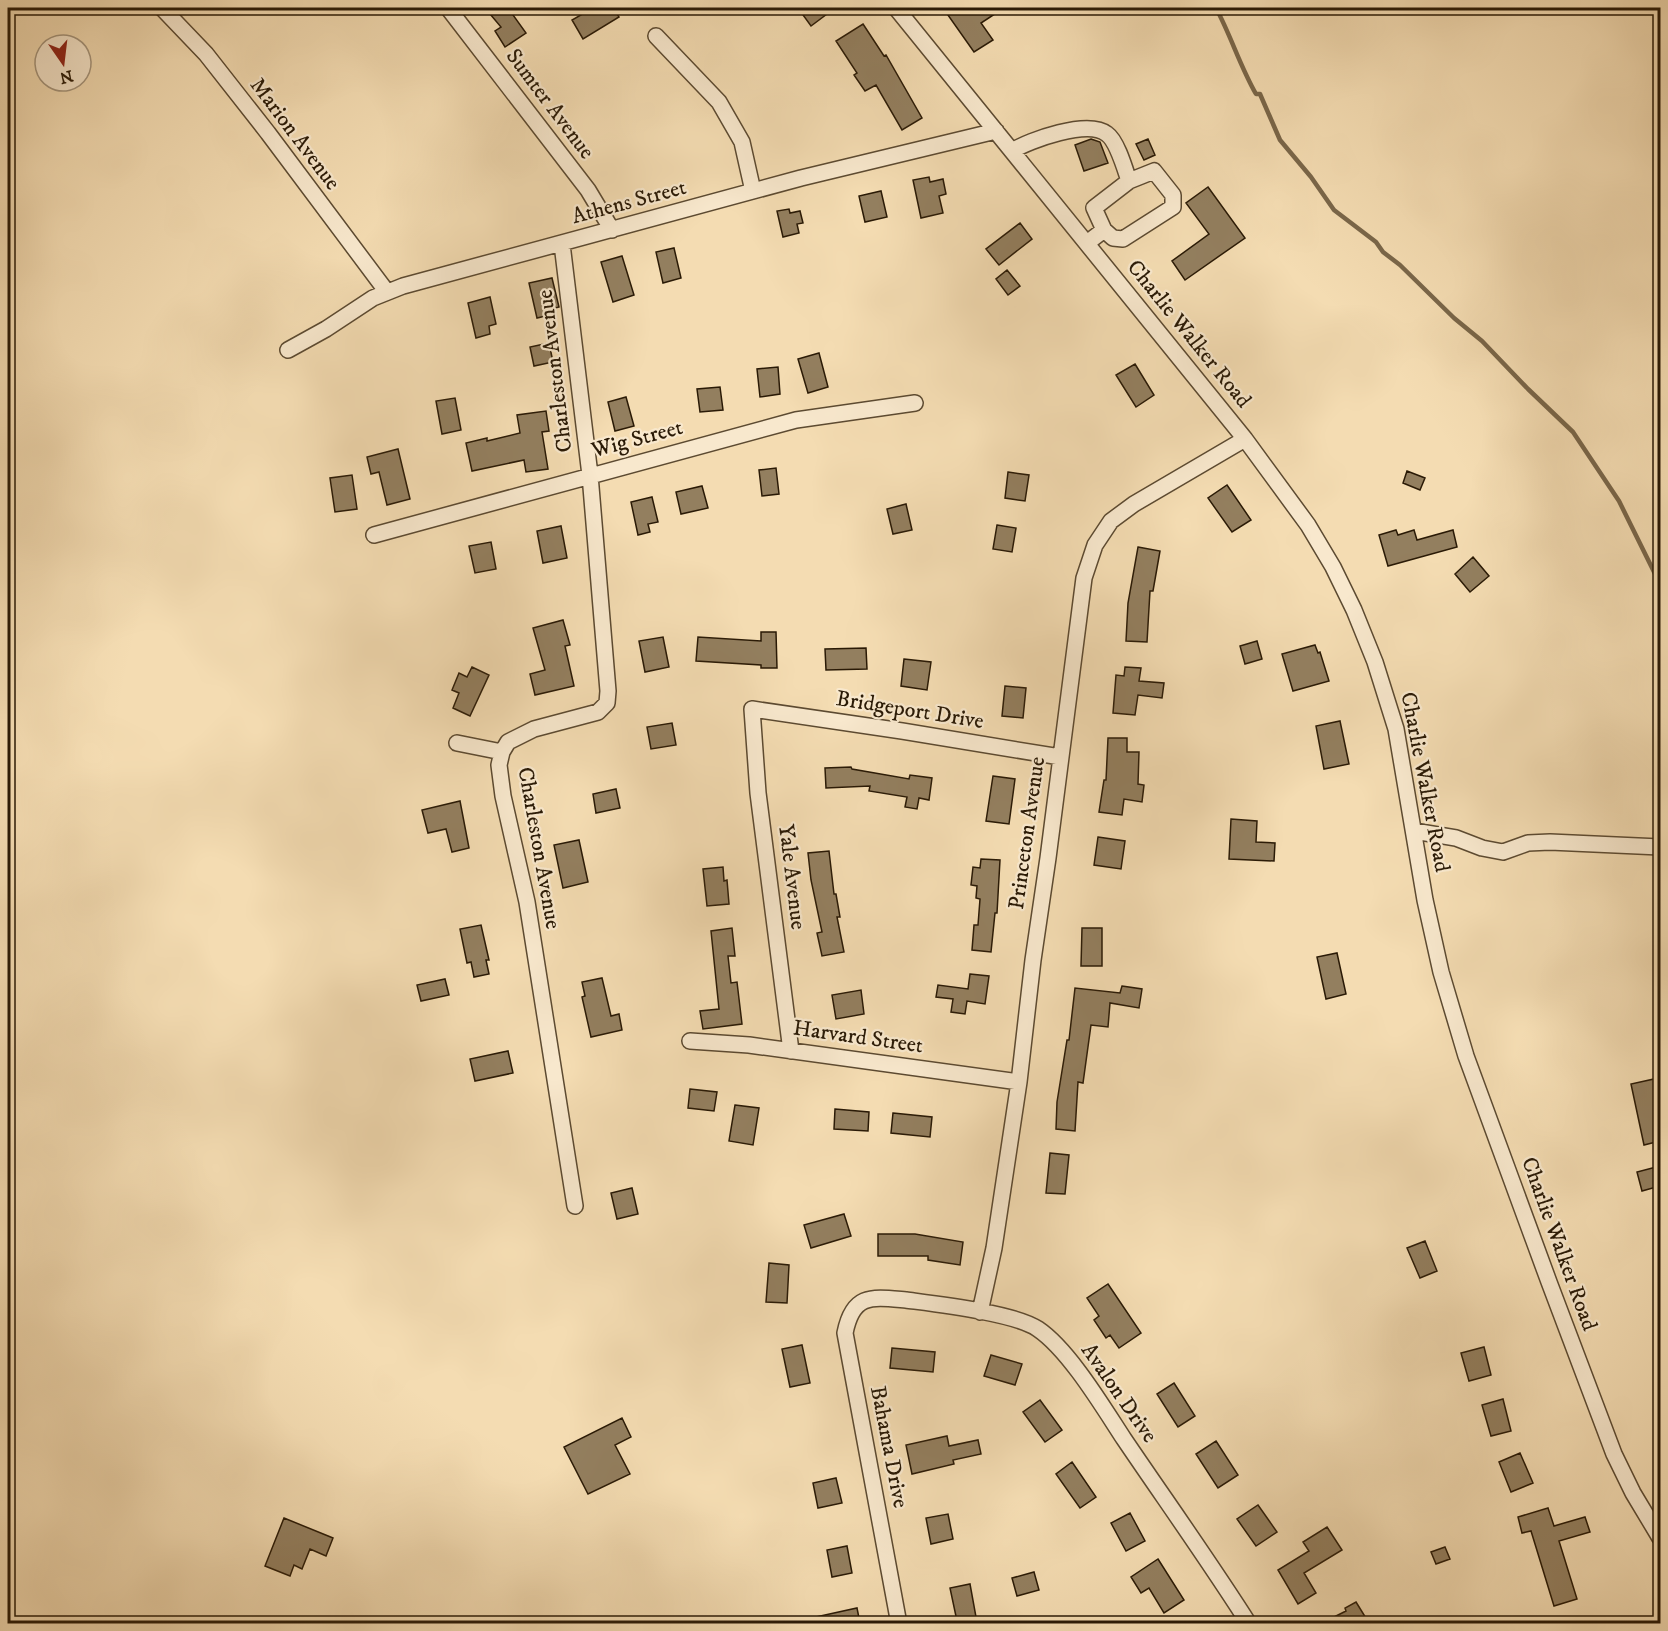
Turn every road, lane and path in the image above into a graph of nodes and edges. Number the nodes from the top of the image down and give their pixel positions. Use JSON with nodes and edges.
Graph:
{"nodes":[{"id":1,"x":162,"y":8,"type":"edge"},
{"id":2,"x":448,"y":8,"type":"edge"},
{"id":3,"x":896,"y":8,"type":"edge"},
{"id":4,"x":656,"y":36,"type":"dead end"},
{"id":5,"x":996,"y":131,"type":"junction"},
{"id":6,"x":1012,"y":152,"type":"junction"},
{"id":7,"x":1130,"y":181,"type":"junction"},
{"id":8,"x":753,"y":191,"type":"junction"},
{"id":9,"x":612,"y":230,"type":"junction"},
{"id":10,"x":1104,"y":230,"type":"junction"},
{"id":11,"x":562,"y":243,"type":"junction"},
{"id":12,"x":1087,"y":243,"type":"junction"},
{"id":13,"x":387,"y":292,"type":"junction"},
{"id":14,"x":288,"y":350,"type":"dead end"},
{"id":15,"x":915,"y":403,"type":"dead end"},
{"id":16,"x":1245,"y":439,"type":"junction"},
{"id":17,"x":590,"y":475,"type":"junction"},
{"id":18,"x":374,"y":535,"type":"dead end"},
{"id":19,"x":752,"y":709,"type":"joint"},
{"id":20,"x":457,"y":743,"type":"dead end"},
{"id":21,"x":501,"y":752,"type":"junction"},
{"id":22,"x":1060,"y":758,"type":"junction"},
{"id":23,"x":1414,"y":831,"type":"junction"},
{"id":24,"x":1660,"y":847,"type":"edge"},
{"id":25,"x":690,"y":1041,"type":"dead end"},
{"id":26,"x":790,"y":1051,"type":"junction"},
{"id":27,"x":1019,"y":1082,"type":"junction"},
{"id":28,"x":575,"y":1206,"type":"dead end"},
{"id":29,"x":879,"y":1298,"type":"joint"},
{"id":30,"x":980,"y":1312,"type":"junction"},
{"id":31,"x":1660,"y":1538,"type":"edge"},
{"id":32,"x":899,"y":1623,"type":"edge"},
{"id":33,"x":1249,"y":1623,"type":"edge"}],
"edges":[{"from":1,"to":13,"type":"street","name":"Marion Avenue"},
{"from":2,"to":9,"type":"street","name":"Sumter Avenue"},
{"from":3,"to":5,"type":"street","name":"Charlie Walker Road"},
{"from":4,"to":8,"type":"street"},
{"from":5,"to":6,"type":"street","name":"Charlie Walker Road"},
{"from":5,"to":8,"type":"street","name":"Athens Street"},
{"from":6,"to":7,"type":"street"},
{"from":6,"to":12,"type":"street","name":"Charlie Walker Road"},
{"from":7,"to":10,"type":"street"},
{"from":7,"to":10,"type":"street"},
{"from":8,"to":9,"type":"street","name":"Athens Street"},
{"from":9,"to":11,"type":"street","name":"Athens Street"},
{"from":10,"to":12,"type":"street"},
{"from":11,"to":13,"type":"street","name":"Athens Street"},
{"from":11,"to":17,"type":"street","name":"Charleston Avenue"},
{"from":12,"to":16,"type":"street","name":"Charlie Walker Road"},
{"from":13,"to":14,"type":"street","name":"Athens Street"},
{"from":15,"to":17,"type":"street","name":"Wig Street"},
{"from":16,"to":22,"type":"street","name":"Princeton Avenue"},
{"from":16,"to":23,"type":"street","name":"Charlie Walker Road"},
{"from":17,"to":18,"type":"street","name":"Wig Street"},
{"from":17,"to":21,"type":"street","name":"Charleston Avenue"},
{"from":19,"to":22,"type":"street","name":"Bridgeport Drive"},
{"from":19,"to":26,"type":"street","name":"Yale Avenue"},
{"from":20,"to":21,"type":"street"},
{"from":21,"to":28,"type":"street","name":"Charleston Avenue"},
{"from":22,"to":27,"type":"street","name":"Princeton Avenue"},
{"from":23,"to":24,"type":"street"},
{"from":23,"to":31,"type":"street","name":"Charlie Walker Road"},
{"from":25,"to":26,"type":"street","name":"Harvard Street"},
{"from":26,"to":27,"type":"street","name":"Harvard Street"},
{"from":27,"to":30,"type":"street","name":"Princeton Avenue"},
{"from":29,"to":30,"type":"street","name":"Avalon Drive"},
{"from":29,"to":32,"type":"street","name":"Bahama Drive"},
{"from":30,"to":33,"type":"street","name":"Avalon Drive"}]}
